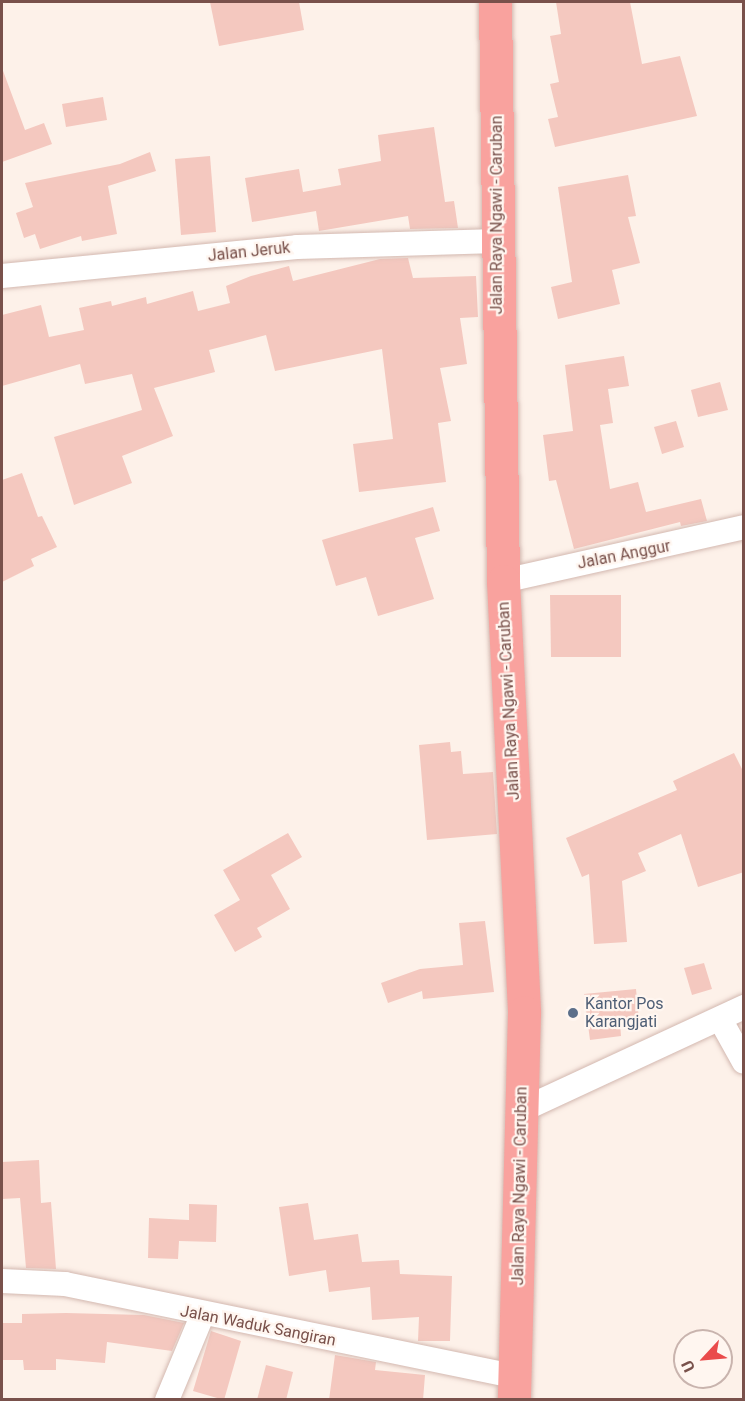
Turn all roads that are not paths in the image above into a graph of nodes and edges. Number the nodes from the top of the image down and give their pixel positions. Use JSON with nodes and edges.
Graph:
{"nodes":[{"id":1,"x":495,"y":2,"type":"edge"},
{"id":2,"x":496,"y":241,"type":"junction"},
{"id":3,"x":2,"y":276,"type":"edge"},
{"id":4,"x":744,"y":527,"type":"edge"},
{"id":5,"x":503,"y":581,"type":"junction"},
{"id":6,"x":744,"y":1007,"type":"edge"},
{"id":7,"x":720,"y":1019,"type":"junction"},
{"id":8,"x":744,"y":1062,"type":"edge"},
{"id":9,"x":522,"y":1110,"type":"junction"},
{"id":10,"x":2,"y":1281,"type":"edge"},
{"id":11,"x":202,"y":1316,"type":"junction"},
{"id":12,"x":514,"y":1388,"type":"edge"},
{"id":13,"x":167,"y":1400,"type":"edge"}],
"edges":[{"from":1,"to":2,"type":"highway","name":"Jalan Raya Ngawi - Caruban"},
{"from":2,"to":3,"type":"street","name":"Jalan Jeruk"},
{"from":2,"to":5,"type":"highway","name":"Jalan Raya Ngawi - Caruban"},
{"from":4,"to":5,"type":"street","name":"Jalan Anggur"},
{"from":5,"to":9,"type":"highway","name":"Jalan Raya Ngawi - Caruban"},
{"from":6,"to":7,"type":"street"},
{"from":7,"to":8,"type":"street"},
{"from":7,"to":9,"type":"street"},
{"from":9,"to":12,"type":"highway","name":"Jalan Raya Ngawi - Caruban"},
{"from":10,"to":11,"type":"street","name":"Jalan Waduk Sangiran"},
{"from":11,"to":12,"type":"street","name":"Jalan Waduk Sangiran"},
{"from":11,"to":13,"type":"street"}]}
